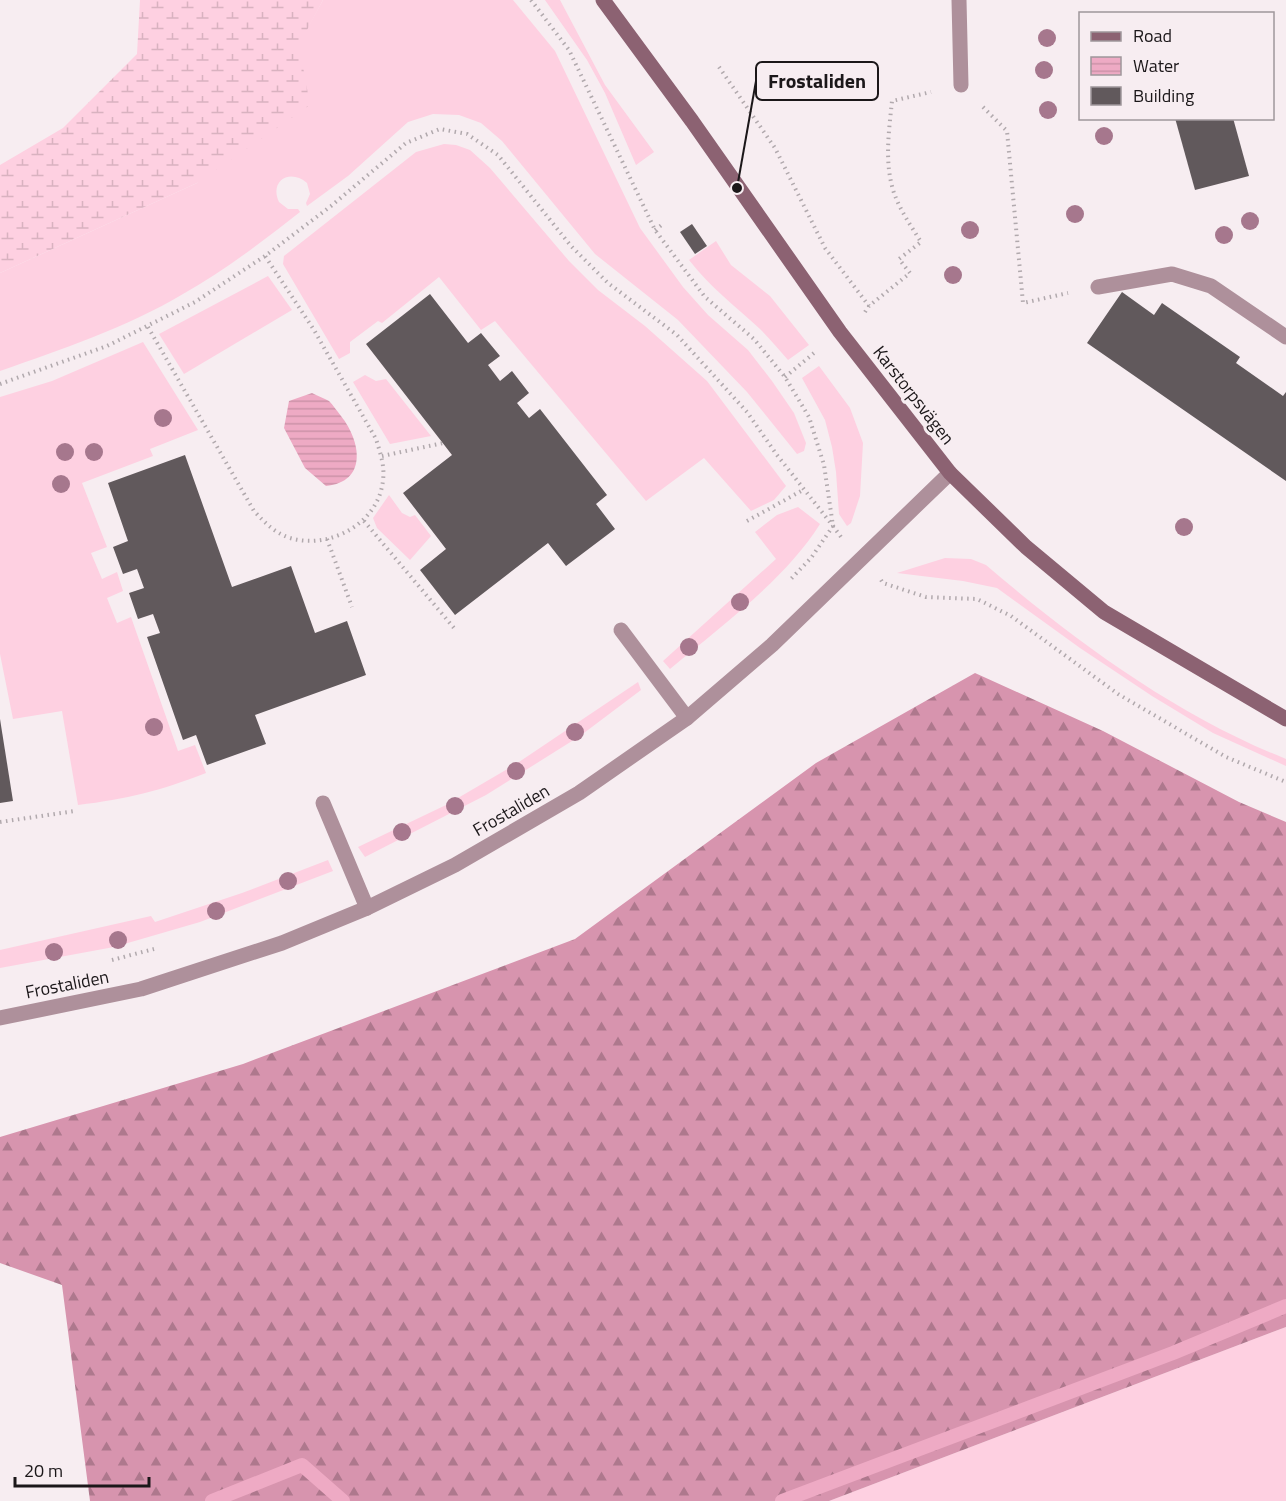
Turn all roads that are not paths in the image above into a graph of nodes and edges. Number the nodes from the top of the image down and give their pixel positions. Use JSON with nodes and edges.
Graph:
{"nodes":[{"id":1,"x":603,"y":0,"type":"edge"},
{"id":2,"x":959,"y":0,"type":"edge"},
{"id":3,"x":961,"y":85,"type":"road end"},
{"id":4,"x":1098,"y":287,"type":"road end"},
{"id":5,"x":1286,"y":337,"type":"edge"},
{"id":6,"x":950,"y":473,"type":"junction"},
{"id":7,"x":621,"y":630,"type":"dead end"},
{"id":8,"x":687,"y":718,"type":"junction"},
{"id":9,"x":1286,"y":719,"type":"edge"},
{"id":10,"x":323,"y":803,"type":"dead end"},
{"id":11,"x":367,"y":908,"type":"junction"},
{"id":12,"x":0,"y":1017,"type":"edge"}],
"edges":[{"from":1,"to":6,"type":"main road","name":"Karstorpsvägen"},
{"from":2,"to":3,"type":"street"},
{"from":4,"to":5,"type":"street"},
{"from":6,"to":8,"type":"street","name":"Frostaliden"},
{"from":6,"to":9,"type":"main road","name":"Karstorpsvägen"},
{"from":7,"to":8,"type":"street"},
{"from":8,"to":11,"type":"street","name":"Frostaliden"},
{"from":10,"to":11,"type":"street"},
{"from":11,"to":12,"type":"street","name":"Frostaliden"}]}
